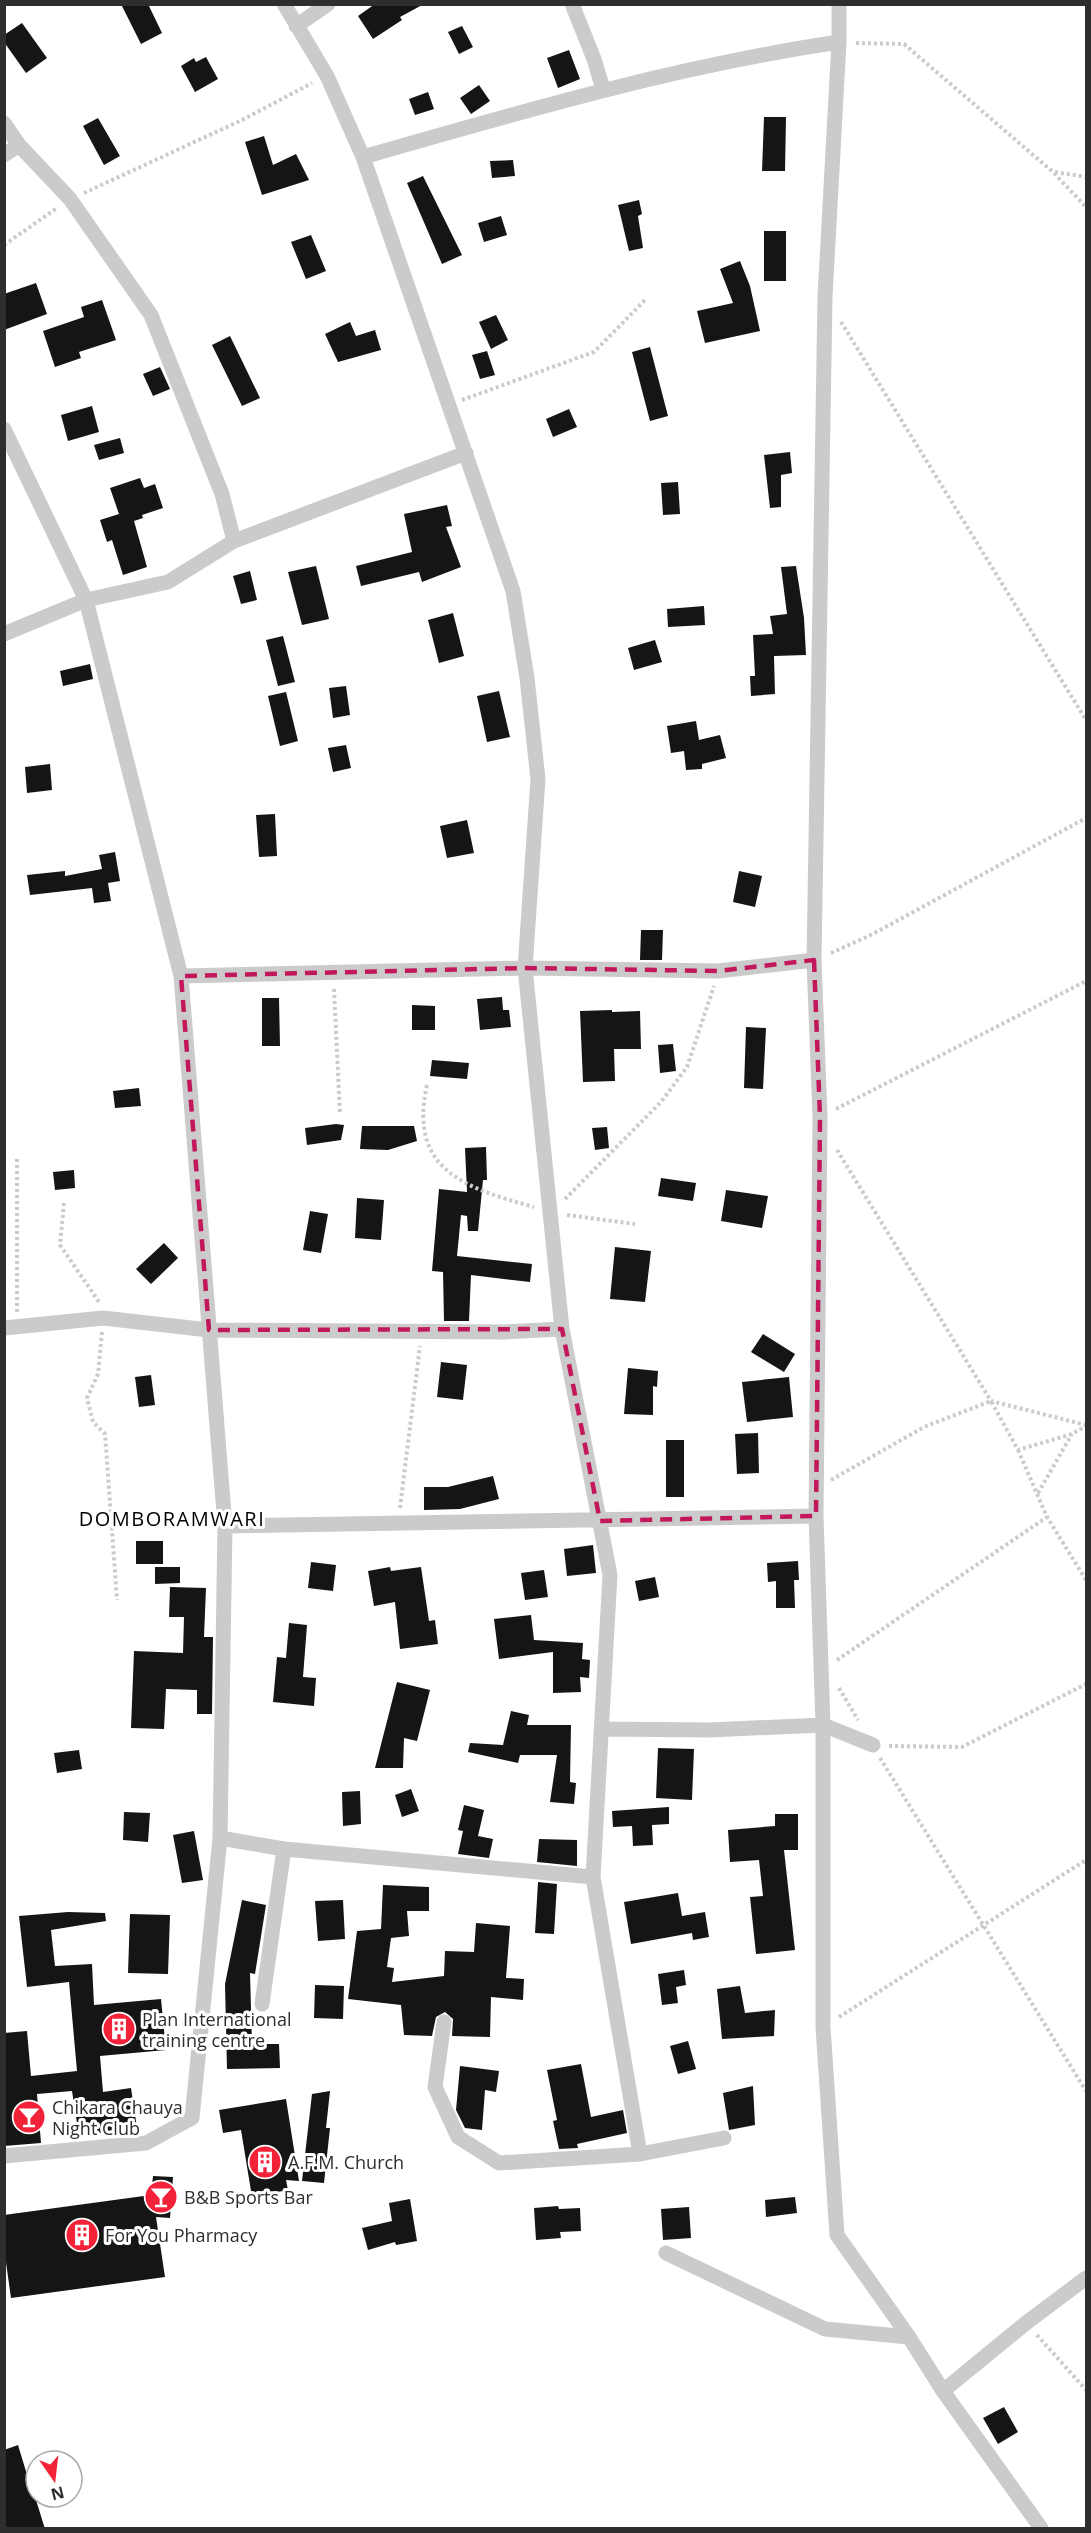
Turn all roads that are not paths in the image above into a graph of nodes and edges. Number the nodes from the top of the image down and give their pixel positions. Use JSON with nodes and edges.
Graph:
{"nodes":[{"id":1,"x":284,"y":4,"type":"edge"},
{"id":2,"x":328,"y":4,"type":"edge"},
{"id":3,"x":572,"y":4,"type":"edge"},
{"id":4,"x":839,"y":4,"type":"edge"},
{"id":5,"x":296,"y":26,"type":"junction"},
{"id":6,"x":839,"y":42,"type":"junction"},
{"id":7,"x":603,"y":89,"type":"junction"},
{"id":8,"x":4,"y":123,"type":"edge"},
{"id":9,"x":19,"y":145,"type":"junction"},
{"id":10,"x":4,"y":155,"type":"edge"},
{"id":11,"x":363,"y":157,"type":"junction"},
{"id":12,"x":4,"y":429,"type":"edge"},
{"id":13,"x":466,"y":453,"type":"junction"},
{"id":14,"x":234,"y":541,"type":"junction"},
{"id":15,"x":86,"y":600,"type":"junction"},
{"id":16,"x":4,"y":634,"type":"edge"},
{"id":17,"x":814,"y":960,"type":"junction"},
{"id":18,"x":525,"y":968,"type":"junction"},
{"id":19,"x":181,"y":976,"type":"junction"},
{"id":20,"x":11,"y":1326,"type":"edge"},
{"id":21,"x":562,"y":1329,"type":"junction"},
{"id":22,"x":209,"y":1330,"type":"junction"},
{"id":23,"x":816,"y":1516,"type":"junction"},
{"id":24,"x":600,"y":1521,"type":"junction"},
{"id":25,"x":225,"y":1526,"type":"junction"},
{"id":26,"x":823,"y":1725,"type":"junction"},
{"id":27,"x":603,"y":1729,"type":"junction"},
{"id":28,"x":873,"y":1745,"type":"road end"},
{"id":29,"x":220,"y":1838,"type":"junction"},
{"id":30,"x":284,"y":1849,"type":"junction"},
{"id":31,"x":593,"y":1877,"type":"junction"},
{"id":32,"x":262,"y":2004,"type":"dead end"},
{"id":33,"x":444,"y":2022,"type":"dead end"},
{"id":34,"x":724,"y":2138,"type":"dead end"},
{"id":35,"x":640,"y":2154,"type":"junction"},
{"id":36,"x":4,"y":2156,"type":"edge"},
{"id":37,"x":666,"y":2253,"type":"dead end"},
{"id":38,"x":1086,"y":2278,"type":"edge"},
{"id":39,"x":909,"y":2337,"type":"junction"},
{"id":40,"x":943,"y":2391,"type":"junction"},
{"id":41,"x":1041,"y":2529,"type":"edge"}],
"edges":[{"from":1,"to":5,"type":"street"},
{"from":2,"to":5,"type":"street"},
{"from":3,"to":7,"type":"street"},
{"from":4,"to":6,"type":"street"},
{"from":5,"to":11,"type":"street"},
{"from":6,"to":7,"type":"street"},
{"from":6,"to":17,"type":"street"},
{"from":7,"to":11,"type":"street"},
{"from":8,"to":9,"type":"street"},
{"from":9,"to":10,"type":"street"},
{"from":9,"to":14,"type":"street"},
{"from":11,"to":13,"type":"street"},
{"from":12,"to":15,"type":"street"},
{"from":13,"to":14,"type":"street"},
{"from":13,"to":18,"type":"street"},
{"from":14,"to":15,"type":"street"},
{"from":15,"to":16,"type":"street"},
{"from":15,"to":19,"type":"street"},
{"from":17,"to":18,"type":"street"},
{"from":17,"to":23,"type":"street"},
{"from":18,"to":19,"type":"street"},
{"from":18,"to":21,"type":"street"},
{"from":19,"to":22,"type":"street"},
{"from":20,"to":22,"type":"street"},
{"from":21,"to":22,"type":"street"},
{"from":21,"to":24,"type":"street"},
{"from":22,"to":25,"type":"street"},
{"from":23,"to":24,"type":"street"},
{"from":23,"to":26,"type":"street"},
{"from":24,"to":25,"type":"street"},
{"from":24,"to":27,"type":"street"},
{"from":25,"to":29,"type":"street"},
{"from":26,"to":27,"type":"street"},
{"from":26,"to":28,"type":"street"},
{"from":26,"to":39,"type":"street"},
{"from":27,"to":31,"type":"street"},
{"from":29,"to":30,"type":"street"},
{"from":29,"to":36,"type":"street"},
{"from":30,"to":31,"type":"street"},
{"from":30,"to":32,"type":"street"},
{"from":31,"to":35,"type":"street"},
{"from":33,"to":35,"type":"street"},
{"from":34,"to":35,"type":"street"},
{"from":37,"to":39,"type":"street"},
{"from":38,"to":40,"type":"street"},
{"from":39,"to":40,"type":"street"},
{"from":40,"to":41,"type":"street"}]}
